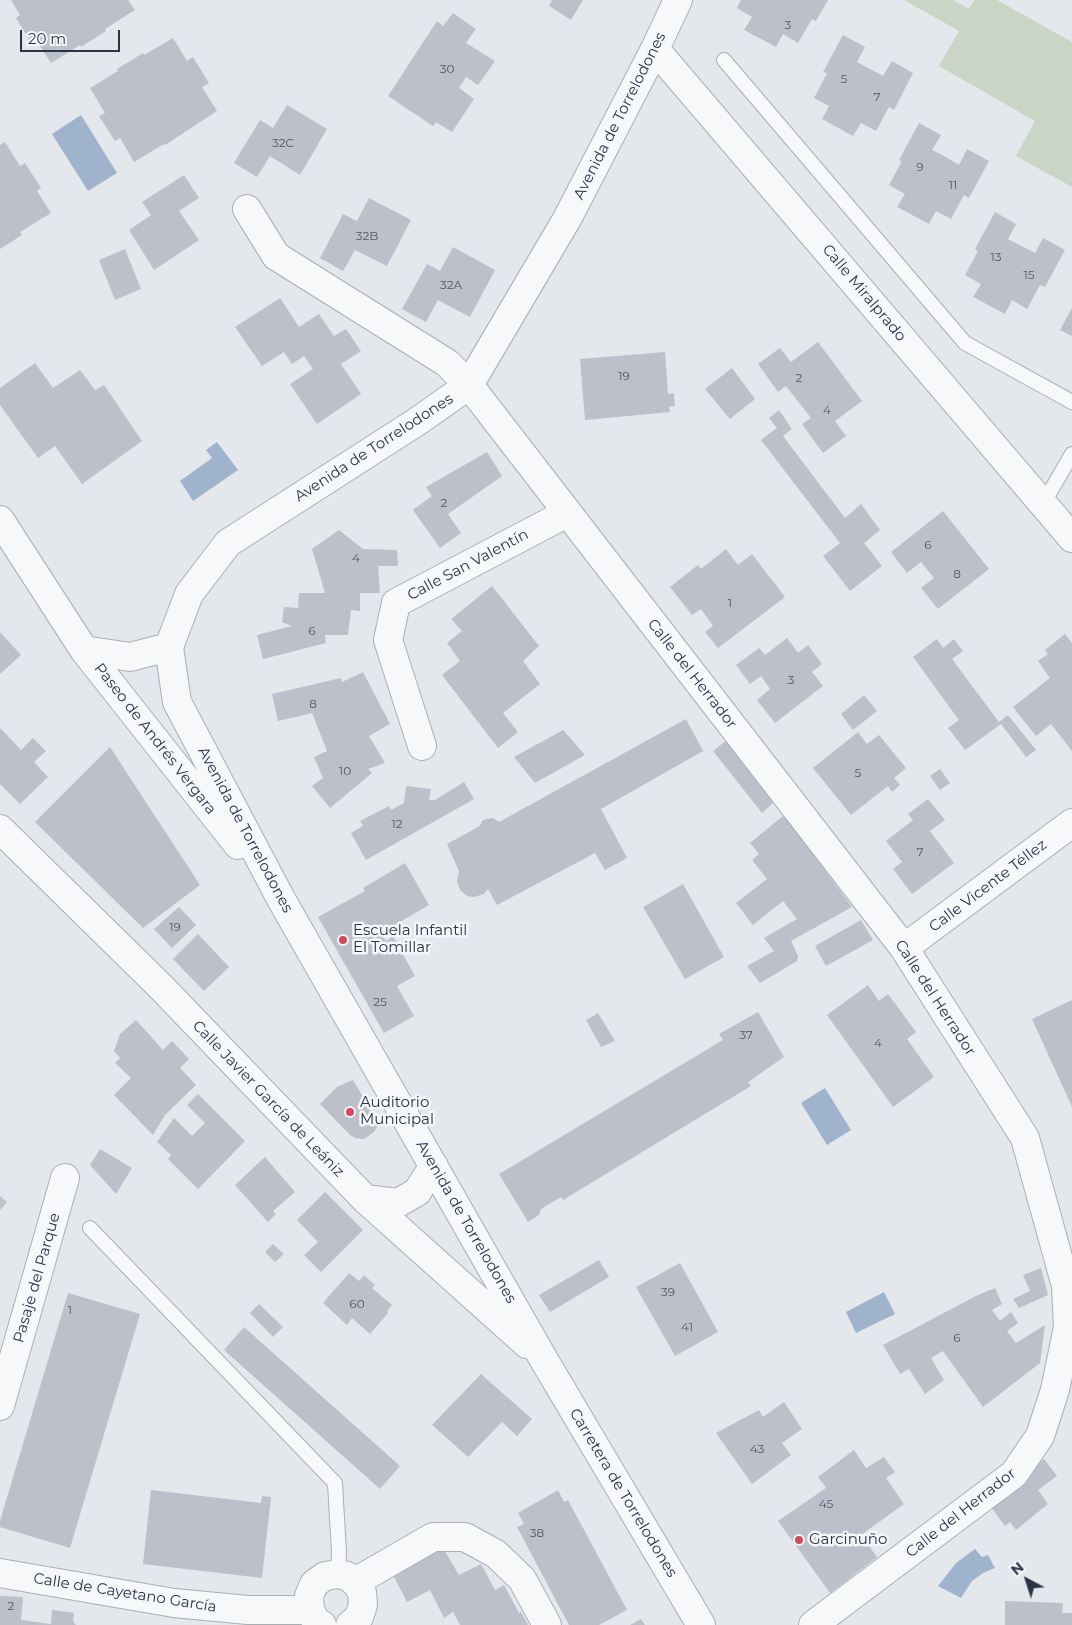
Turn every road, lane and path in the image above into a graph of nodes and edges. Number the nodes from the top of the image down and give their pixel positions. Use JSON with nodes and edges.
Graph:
{"nodes":[{"id":1,"x":678,"y":0,"type":"edge"},
{"id":2,"x":654,"y":49,"type":"junction"},
{"id":3,"x":724,"y":60,"type":"dead end"},
{"id":4,"x":247,"y":209,"type":"dead end"},
{"id":5,"x":469,"y":385,"type":"junction"},
{"id":6,"x":1072,"y":402,"type":"edge"},
{"id":7,"x":1072,"y":454,"type":"edge"},
{"id":8,"x":1043,"y":504,"type":"junction"},
{"id":9,"x":567,"y":513,"type":"junction"},
{"id":10,"x":0,"y":520,"type":"edge"},
{"id":11,"x":1072,"y":538,"type":"edge"},
{"id":12,"x":169,"y":647,"type":"junction"},
{"id":13,"x":84,"y":650,"type":"junction"},
{"id":14,"x":422,"y":746,"type":"dead end"},
{"id":15,"x":1072,"y":823,"type":"edge"},
{"id":16,"x":0,"y":828,"type":"edge"},
{"id":17,"x":281,"y":900,"type":"junction"},
{"id":18,"x":904,"y":948,"type":"junction"},
{"id":19,"x":434,"y":1166,"type":"junction"},
{"id":20,"x":65,"y":1178,"type":"dead end"},
{"id":21,"x":365,"y":1199,"type":"junction"},
{"id":22,"x":90,"y":1228,"type":"dead end"},
{"id":23,"x":544,"y":1360,"type":"junction"},
{"id":24,"x":0,"y":1406,"type":"edge"},
{"id":25,"x":0,"y":1573,"type":"edge"},
{"id":26,"x":347,"y":1578,"type":"junction"},
{"id":27,"x":316,"y":1617,"type":"edge"},
{"id":28,"x":350,"y":1625,"type":"edge"},
{"id":29,"x":548,"y":1625,"type":"edge"},
{"id":30,"x":701,"y":1625,"type":"edge"},
{"id":31,"x":813,"y":1625,"type":"edge"}],
"edges":[{"from":1,"to":2,"type":"street","name":"Avenida de Torrelodones"},
{"from":2,"to":5,"type":"street","name":"Avenida de Torrelodones"},
{"from":2,"to":8,"type":"street","name":"Calle Miralprado"},
{"from":3,"to":6,"type":"lane"},
{"from":4,"to":5,"type":"street","name":"Avenida de Torrelodones"},
{"from":5,"to":9,"type":"street","name":"Calle del Herrador"},
{"from":5,"to":12,"type":"street","name":"Avenida de Torrelodones"},
{"from":7,"to":8,"type":"lane"},
{"from":8,"to":11,"type":"street","name":"Calle Miralprado"},
{"from":9,"to":14,"type":"street","name":"Calle San Valentín"},
{"from":9,"to":18,"type":"street","name":"Calle del Herrador"},
{"from":10,"to":13,"type":"street","name":"Paseo de Andrés Vergara"},
{"from":12,"to":13,"type":"street","name":"Paseo de Andrés Vergara"},
{"from":12,"to":17,"type":"street","name":"Avenida de Torrelodones"},
{"from":13,"to":17,"type":"street","name":"Paseo de Andrés Vergara"},
{"from":15,"to":18,"type":"street","name":"Calle Vicente Téllez"},
{"from":16,"to":21,"type":"street","name":"Calle Javier García de Leániz"},
{"from":17,"to":19,"type":"street","name":"Avenida de Torrelodones"},
{"from":18,"to":31,"type":"street","name":"Calle del Herrador"},
{"from":19,"to":21,"type":"street"},
{"from":19,"to":23,"type":"street","name":"Avenida de Torrelodones"},
{"from":20,"to":24,"type":"street","name":"Pasaje del Parque"},
{"from":21,"to":23,"type":"street","name":"Calle Javier García de Leániz"},
{"from":22,"to":26,"type":"lane"},
{"from":23,"to":30,"type":"street","name":"Carretera de Torrelodones"},
{"from":25,"to":27,"type":"street","name":"Calle de Cayetano García"},
{"from":26,"to":27,"type":"street"},
{"from":26,"to":28,"type":"street"},
{"from":26,"to":29,"type":"street"}]}
